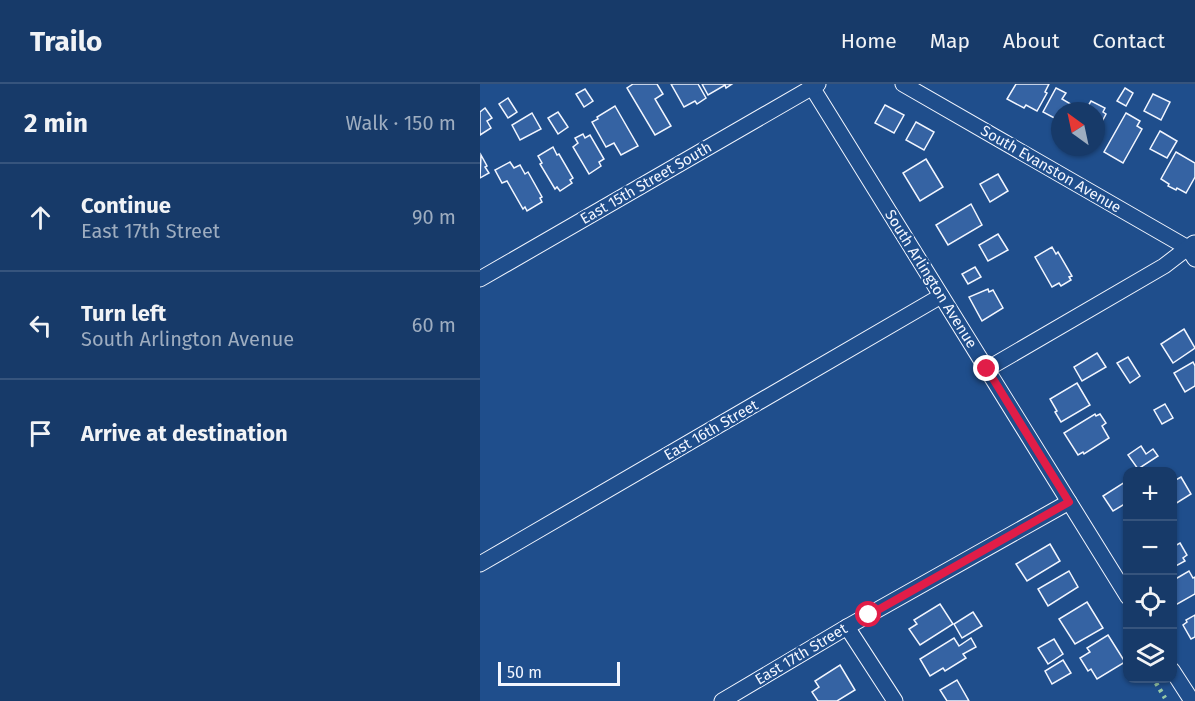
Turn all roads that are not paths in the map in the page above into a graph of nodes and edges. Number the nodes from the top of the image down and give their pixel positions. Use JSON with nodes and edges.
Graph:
{"nodes":[{"id":1,"x":903,"y":84,"type":"edge"},
{"id":2,"x":813,"y":85,"type":"edge"},
{"id":3,"x":1193,"y":250,"type":"edge"},
{"id":4,"x":480,"y":279,"type":"edge"},
{"id":5,"x":941,"y":296,"type":"junction"},
{"id":6,"x":987,"y":369,"type":"junction"},
{"id":7,"x":1069,"y":502,"type":"junction"},
{"id":8,"x":480,"y":564,"type":"edge"},
{"id":9,"x":1123,"y":589,"type":"edge"},
{"id":10,"x":847,"y":627,"type":"junction"},
{"id":11,"x":1177,"y":677,"type":"edge"},
{"id":12,"x":722,"y":701,"type":"edge"},
{"id":13,"x":895,"y":701,"type":"edge"},
{"id":14,"x":1192,"y":701,"type":"edge"}],
"edges":[{"from":1,"to":3,"type":"street","name":"South Evanston Avenue"},
{"from":2,"to":4,"type":"street","name":"East 15th Street South"},
{"from":2,"to":5,"type":"street","name":"South Arlington Avenue"},
{"from":3,"to":6,"type":"street"},
{"from":5,"to":6,"type":"street","name":"South Arlington Avenue"},
{"from":5,"to":8,"type":"street","name":"East 16th Street"},
{"from":6,"to":7,"type":"street","name":"South Arlington Avenue"},
{"from":7,"to":9,"type":"street","name":"South Arlington Avenue"},
{"from":7,"to":10,"type":"street","name":"East 17th Street"},
{"from":10,"to":12,"type":"street","name":"East 17th Street"},
{"from":10,"to":13,"type":"street"},
{"from":11,"to":14,"type":"street"}]}
